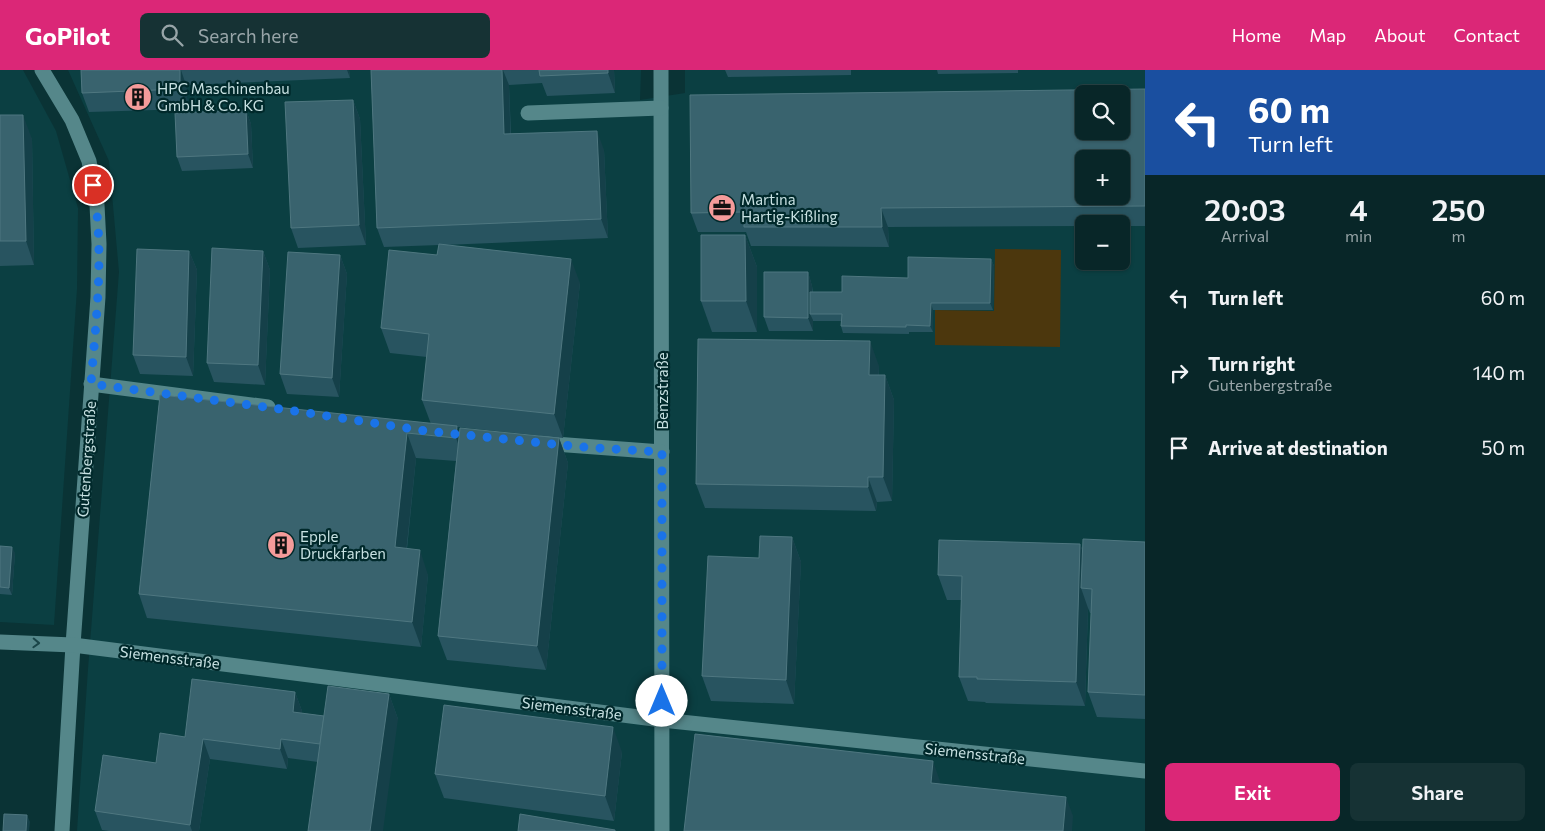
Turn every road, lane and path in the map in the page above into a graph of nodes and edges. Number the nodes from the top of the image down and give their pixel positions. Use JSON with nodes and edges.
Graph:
{"nodes":[{"id":1,"x":42,"y":70,"type":"edge"},
{"id":2,"x":661,"y":70,"type":"edge"},
{"id":3,"x":661,"y":108,"type":"junction"},
{"id":4,"x":528,"y":113,"type":"dead end"},
{"id":5,"x":91,"y":384,"type":"junction"},
{"id":6,"x":278,"y":408,"type":"edge"},
{"id":7,"x":523,"y":441,"type":"edge"},
{"id":8,"x":662,"y":452,"type":"junction"},
{"id":9,"x":0,"y":642,"type":"edge"},
{"id":10,"x":73,"y":645,"type":"junction"},
{"id":11,"x":662,"y":720,"type":"junction"},
{"id":12,"x":1145,"y":771,"type":"edge"},
{"id":13,"x":62,"y":831,"type":"edge"},
{"id":14,"x":662,"y":831,"type":"edge"}],
"edges":[{"from":1,"to":5,"type":"street","name":"Gutenbergstraße"},
{"from":2,"to":3,"type":"street","name":"Benzstraße"},
{"from":3,"to":4,"type":"street"},
{"from":3,"to":8,"type":"street","name":"Benzstraße"},
{"from":5,"to":6,"type":"street"},
{"from":5,"to":10,"type":"street","name":"Gutenbergstraße"},
{"from":7,"to":8,"type":"street"},
{"from":8,"to":11,"type":"street","name":"Benzstraße"},
{"from":9,"to":10,"type":"street","name":"Siemensstraße","one_way":true},
{"from":10,"to":11,"type":"street","name":"Siemensstraße"},
{"from":10,"to":13,"type":"street","name":"Gutenbergstraße"},
{"from":11,"to":12,"type":"street","name":"Siemensstraße"},
{"from":11,"to":14,"type":"street","name":"Benzstraße"}]}
